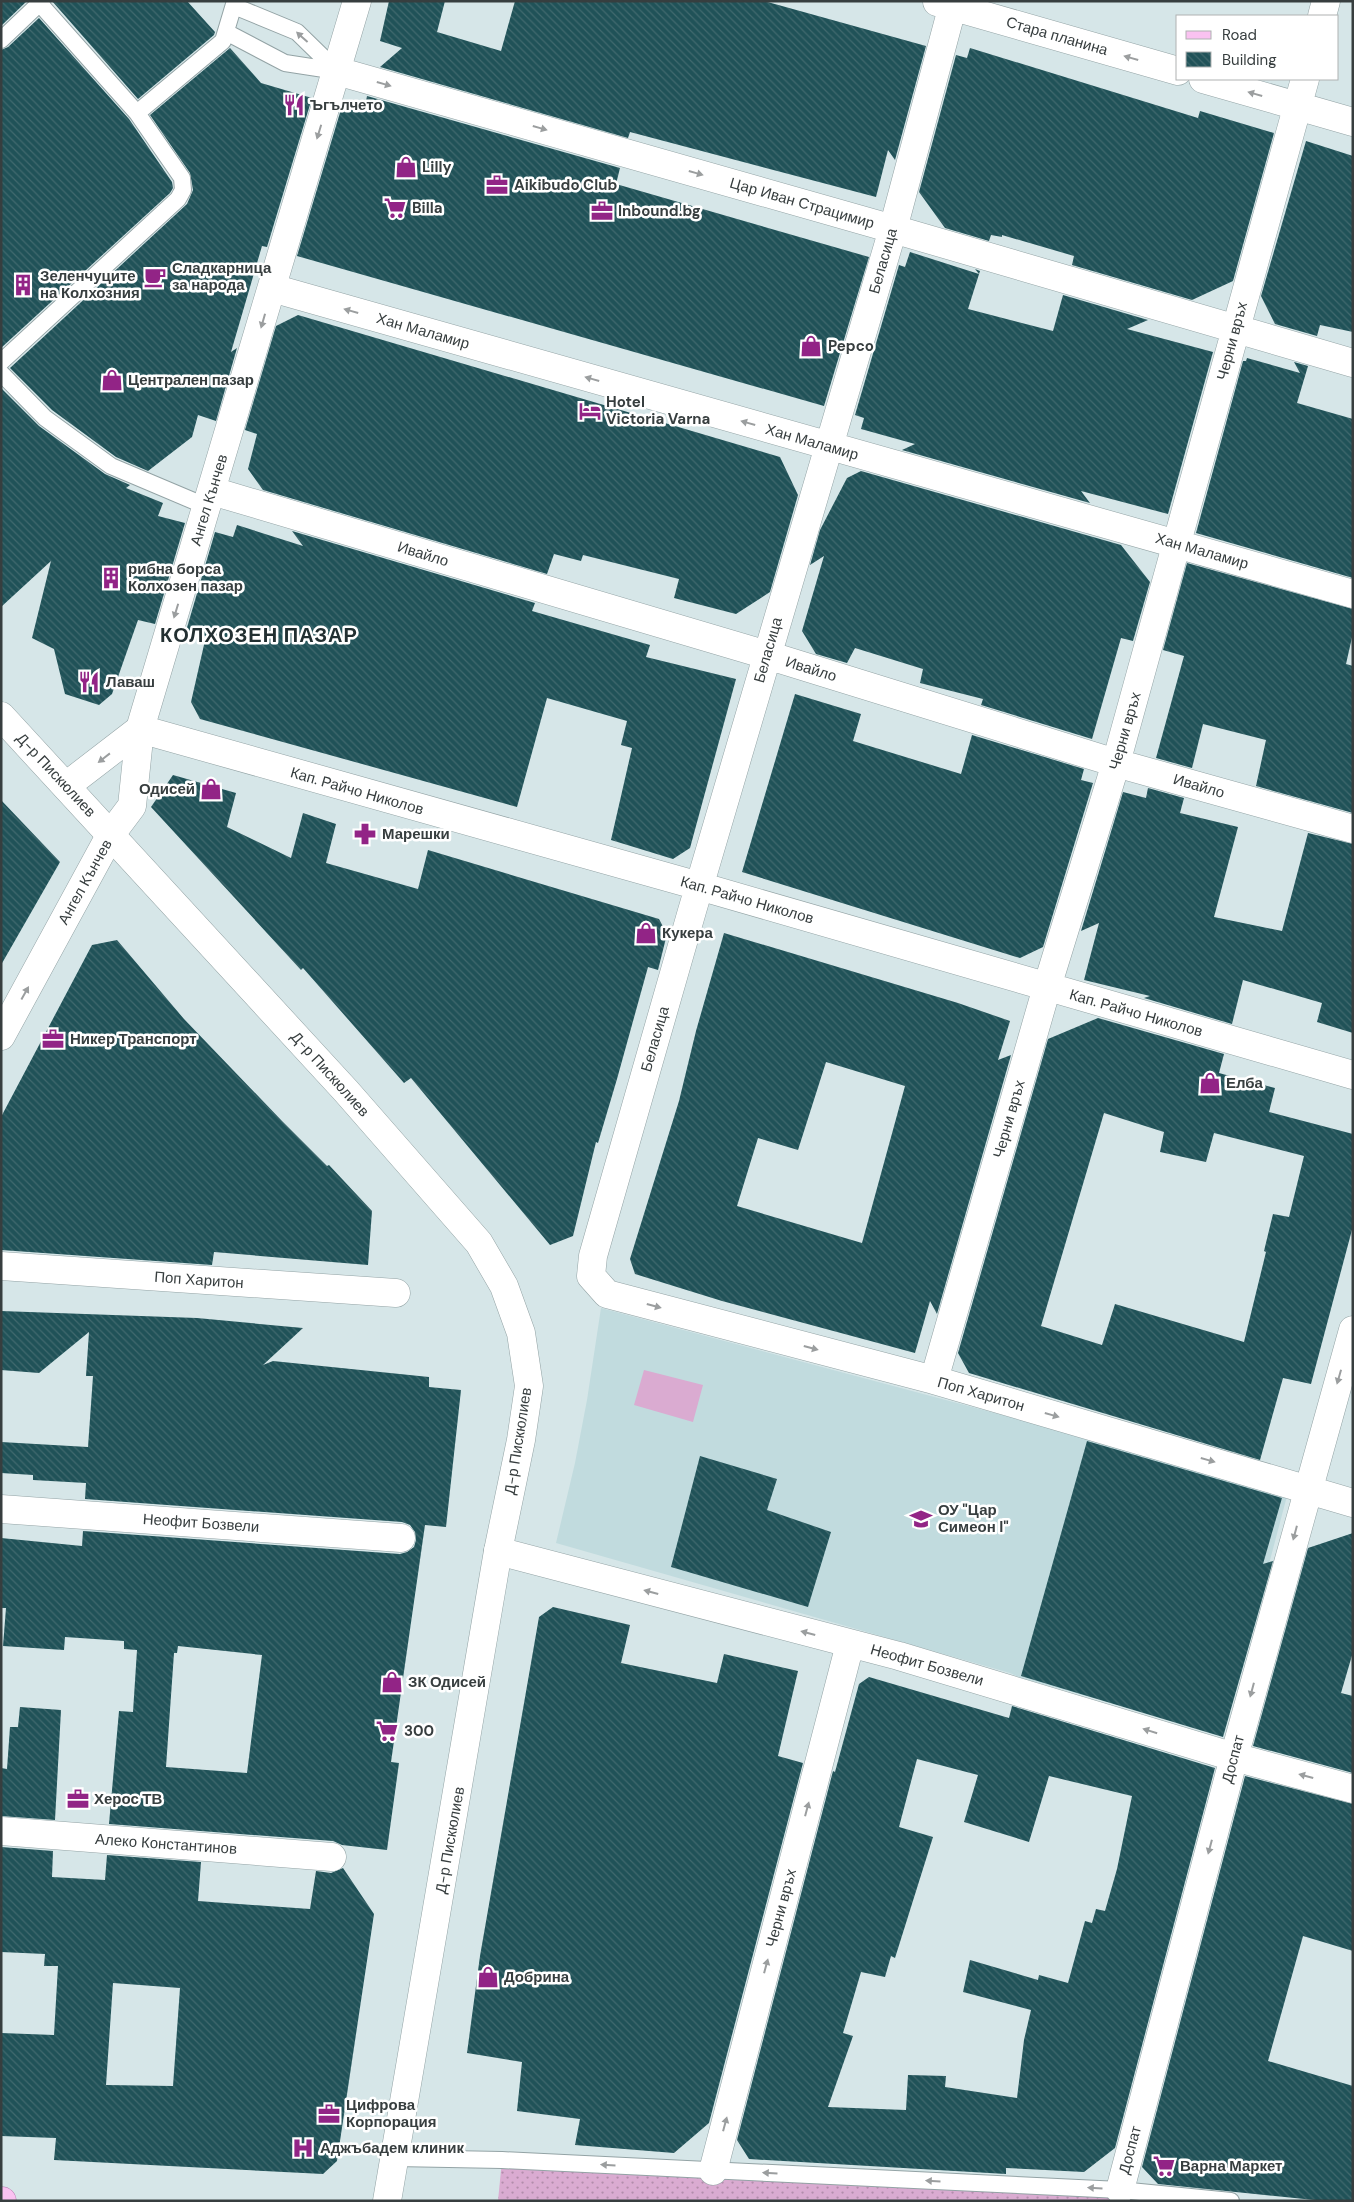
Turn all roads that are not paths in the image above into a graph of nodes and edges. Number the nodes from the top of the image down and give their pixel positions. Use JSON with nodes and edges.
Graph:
{"nodes":[{"id":1,"x":357,"y":1,"type":"edge"},
{"id":2,"x":1326,"y":1,"type":"edge"},
{"id":3,"x":41,"y":2,"type":"edge"},
{"id":4,"x":948,"y":3,"type":"edge"},
{"id":5,"x":234,"y":4,"type":"edge"},
{"id":6,"x":1322,"y":15,"type":"edge"},
{"id":7,"x":226,"y":32,"type":"junction"},
{"id":8,"x":1,"y":40,"type":"edge"},
{"id":9,"x":337,"y":71,"type":"junction"},
{"id":10,"x":1176,"y":71,"type":"edge"},
{"id":11,"x":1206,"y":80,"type":"edge"},
{"id":12,"x":1305,"y":80,"type":"edge"},
{"id":13,"x":1297,"y":106,"type":"junction"},
{"id":14,"x":137,"y":113,"type":"junction"},
{"id":15,"x":1353,"y":122,"type":"edge"},
{"id":16,"x":892,"y":229,"type":"junction"},
{"id":17,"x":272,"y":288,"type":"junction"},
{"id":18,"x":1235,"y":330,"type":"junction"},
{"id":19,"x":1,"y":362,"type":"edge"},
{"id":20,"x":1353,"y":363,"type":"edge"},
{"id":21,"x":1,"y":373,"type":"edge"},
{"id":22,"x":828,"y":446,"type":"junction"},
{"id":23,"x":210,"y":499,"type":"junction"},
{"id":24,"x":1177,"y":544,"type":"junction"},
{"id":25,"x":1353,"y":594,"type":"edge"},
{"id":26,"x":767,"y":655,"type":"junction"},
{"id":27,"x":1,"y":716,"type":"edge"},
{"id":28,"x":140,"y":729,"type":"junction"},
{"id":29,"x":1116,"y":763,"type":"junction"},
{"id":30,"x":66,"y":786,"type":"junction"},
{"id":31,"x":1353,"y":829,"type":"edge"},
{"id":32,"x":111,"y":834,"type":"junction"},
{"id":33,"x":699,"y":886,"type":"junction"},
{"id":34,"x":1047,"y":987,"type":"junction"},
{"id":35,"x":1,"y":1036,"type":"edge"},
{"id":36,"x":1353,"y":1075,"type":"edge"},
{"id":37,"x":1,"y":1266,"type":"edge"},
{"id":38,"x":396,"y":1293,"type":"dead end"},
{"id":39,"x":607,"y":1294,"type":"joint"},
{"id":40,"x":1353,"y":1330,"type":"edge"},
{"id":41,"x":934,"y":1380,"type":"junction"},
{"id":42,"x":1307,"y":1489,"type":"junction"},
{"id":43,"x":1353,"y":1504,"type":"edge"},
{"id":44,"x":1,"y":1508,"type":"edge"},
{"id":45,"x":401,"y":1538,"type":"dead end"},
{"id":46,"x":498,"y":1551,"type":"junction"},
{"id":47,"x":850,"y":1644,"type":"junction"},
{"id":48,"x":1234,"y":1757,"type":"junction"},
{"id":49,"x":1353,"y":1789,"type":"edge"},
{"id":50,"x":1,"y":1831,"type":"edge"},
{"id":51,"x":332,"y":1857,"type":"dead end"},
{"id":52,"x":395,"y":2158,"type":"junction"},
{"id":53,"x":713,"y":2171,"type":"junction"},
{"id":54,"x":1120,"y":2190,"type":"junction"},
{"id":55,"x":387,"y":2201,"type":"edge"},
{"id":56,"x":1230,"y":2201,"type":"edge"}],
"edges":[{"from":1,"to":9,"type":"street","name":"Ангел Кънчев"},
{"from":2,"to":6,"type":"street"},
{"from":3,"to":8,"type":"lane"},
{"from":3,"to":14,"type":"lane"},
{"from":10,"to":4,"type":"street","name":"Стара планина","one_way":true},
{"from":4,"to":16,"type":"street","name":"Беласица"},
{"from":5,"to":7,"type":"lane"},
{"from":9,"to":5,"type":"lane","one_way":true},
{"from":7,"to":9,"type":"lane"},
{"from":7,"to":14,"type":"lane"},
{"from":9,"to":16,"type":"street","name":"Цар Иван Страцимир","one_way":true},
{"from":9,"to":17,"type":"street","name":"Ангел Кънчев","one_way":true},
{"from":13,"to":11,"type":"street","one_way":true},
{"from":12,"to":13,"type":"street","name":"Черни връх"},
{"from":13,"to":15,"type":"street"},
{"from":13,"to":18,"type":"street","name":"Черни връх"},
{"from":14,"to":19,"type":"lane"},
{"from":16,"to":18,"type":"street","name":"Цар Иван Страцимир"},
{"from":16,"to":22,"type":"street","name":"Беласица"},
{"from":22,"to":17,"type":"street","name":"Хан Маламир","one_way":true},
{"from":17,"to":23,"type":"street","name":"Ангел Кънчев","one_way":true},
{"from":18,"to":20,"type":"street","name":"Цар Иван Страцимир"},
{"from":18,"to":24,"type":"street","name":"Черни връх"},
{"from":21,"to":23,"type":"lane"},
{"from":22,"to":24,"type":"street","name":"Хан Маламир"},
{"from":22,"to":26,"type":"street","name":"Беласица"},
{"from":23,"to":26,"type":"street","name":"Ивайло"},
{"from":23,"to":28,"type":"street","name":"Ангел Кънчев","one_way":true},
{"from":24,"to":25,"type":"street","name":"Хан Маламир"},
{"from":24,"to":29,"type":"street","name":"Черни връх"},
{"from":26,"to":29,"type":"street","name":"Ивайло"},
{"from":26,"to":33,"type":"street","name":"Беласица"},
{"from":27,"to":30,"type":"street","name":"Д-р Пискюлиев"},
{"from":28,"to":30,"type":"street","one_way":true},
{"from":28,"to":32,"type":"street","name":"Ангел Кънчев"},
{"from":28,"to":33,"type":"street","name":"Кап. Райчо Николов"},
{"from":29,"to":31,"type":"street","name":"Ивайло"},
{"from":29,"to":34,"type":"street","name":"Черни връх"},
{"from":30,"to":32,"type":"street","name":"Д-р Пискюлиев"},
{"from":35,"to":32,"type":"street","name":"Ангел Кънчев","one_way":true},
{"from":32,"to":46,"type":"street","name":"Д-р Пискюлиев"},
{"from":33,"to":34,"type":"street","name":"Кап. Райчо Николов"},
{"from":33,"to":39,"type":"street","name":"Беласица"},
{"from":34,"to":36,"type":"street","name":"Кап. Райчо Николов"},
{"from":34,"to":41,"type":"street","name":"Черни връх"},
{"from":37,"to":38,"type":"street","name":"Поп Харитон"},
{"from":39,"to":41,"type":"street","name":"Поп Харитон","one_way":true},
{"from":40,"to":42,"type":"street","name":"Доспат","one_way":true},
{"from":41,"to":42,"type":"street","name":"Поп Харитон","one_way":true},
{"from":42,"to":43,"type":"street","name":"Поп Харитон"},
{"from":42,"to":48,"type":"street","name":"Доспат","one_way":true},
{"from":44,"to":45,"type":"street","name":"Неофит Бозвели"},
{"from":47,"to":46,"type":"street","name":"Неофит Бозвели","one_way":true},
{"from":46,"to":52,"type":"street","name":"Д-р Пискюлиев"},
{"from":48,"to":47,"type":"street","name":"Неофит Бозвели","one_way":true},
{"from":53,"to":47,"type":"street","name":"Черни връх","one_way":true},
{"from":49,"to":48,"type":"street","name":"Неофит Бозвели","one_way":true},
{"from":48,"to":54,"type":"street","name":"Доспат","one_way":true},
{"from":50,"to":51,"type":"street","name":"Алеко Константинов"},
{"from":53,"to":52,"type":"lane","one_way":true},
{"from":52,"to":55,"type":"street","name":"Д-р Пискюлиев"},
{"from":54,"to":53,"type":"lane","one_way":true},
{"from":54,"to":56,"type":"lane"}]}
